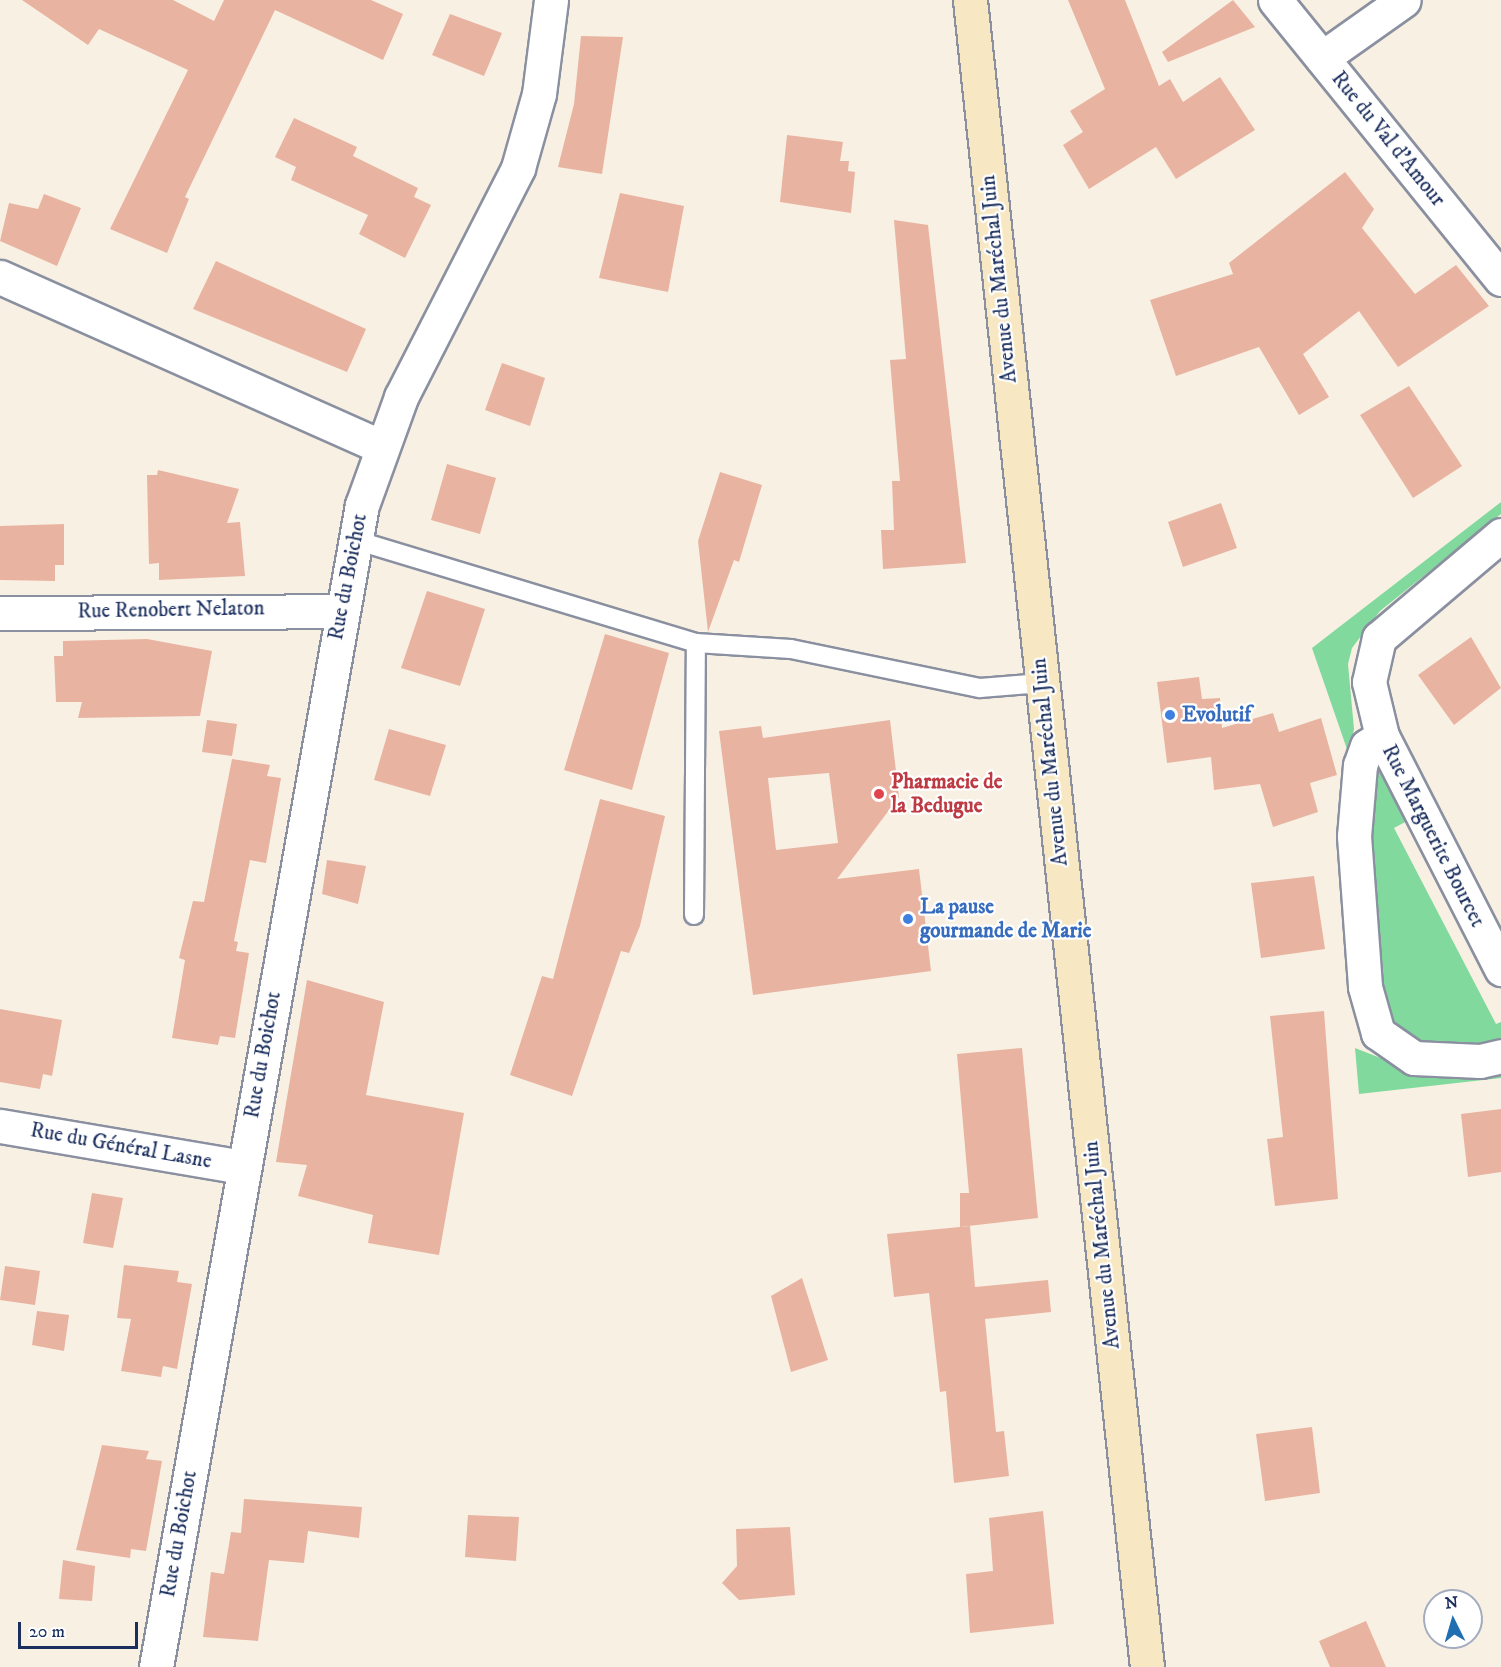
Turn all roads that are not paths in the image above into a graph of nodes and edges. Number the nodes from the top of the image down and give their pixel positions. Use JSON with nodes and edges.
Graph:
{"nodes":[{"id":1,"x":551,"y":0,"type":"edge"},
{"id":2,"x":970,"y":0,"type":"edge"},
{"id":3,"x":1275,"y":0,"type":"edge"},
{"id":4,"x":1404,"y":0,"type":"edge"},
{"id":5,"x":1322,"y":58,"type":"junction"},
{"id":6,"x":0,"y":277,"type":"edge"},
{"id":7,"x":1501,"y":279,"type":"edge"},
{"id":8,"x":380,"y":446,"type":"junction"},
{"id":9,"x":1501,"y":535,"type":"edge"},
{"id":10,"x":355,"y":540,"type":"junction"},
{"id":11,"x":342,"y":611,"type":"junction"},
{"id":12,"x":0,"y":614,"type":"edge"},
{"id":13,"x":696,"y":643,"type":"junction"},
{"id":14,"x":1042,"y":683,"type":"junction"},
{"id":15,"x":1382,"y":736,"type":"junction"},
{"id":16,"x":694,"y":915,"type":"dead end"},
{"id":17,"x":1501,"y":969,"type":"edge"},
{"id":18,"x":1501,"y":1056,"type":"edge"},
{"id":19,"x":0,"y":1126,"type":"edge"},
{"id":20,"x":243,"y":1167,"type":"junction"},
{"id":21,"x":156,"y":1667,"type":"edge"},
{"id":22,"x":1147,"y":1667,"type":"edge"}],
"edges":[{"from":1,"to":8,"type":"street","name":"Rue du Boichot"},
{"from":2,"to":14,"type":"main road","name":"Avenue du Maréchal Juin"},
{"from":3,"to":5,"type":"street","name":"Rue du Val d'Amour"},
{"from":4,"to":5,"type":"street"},
{"from":5,"to":7,"type":"street","name":"Rue du Val d'Amour"},
{"from":6,"to":8,"type":"street"},
{"from":8,"to":10,"type":"street","name":"Rue du Boichot"},
{"from":9,"to":15,"type":"street","name":"Rue Marguerite Bourcet"},
{"from":10,"to":11,"type":"street","name":"Rue du Boichot"},
{"from":10,"to":13,"type":"lane"},
{"from":11,"to":12,"type":"street","name":"Rue Renobert Nelaton"},
{"from":11,"to":20,"type":"street","name":"Rue du Boichot"},
{"from":13,"to":14,"type":"lane"},
{"from":13,"to":16,"type":"lane"},
{"from":14,"to":22,"type":"main road","name":"Avenue du Maréchal Juin"},
{"from":15,"to":17,"type":"street","name":"Rue Marguerite Bourcet"},
{"from":15,"to":18,"type":"street","name":"Rue Marguerite Bourcet"},
{"from":19,"to":20,"type":"street","name":"Rue du Général Lasne"},
{"from":20,"to":21,"type":"street","name":"Rue du Boichot"}]}
